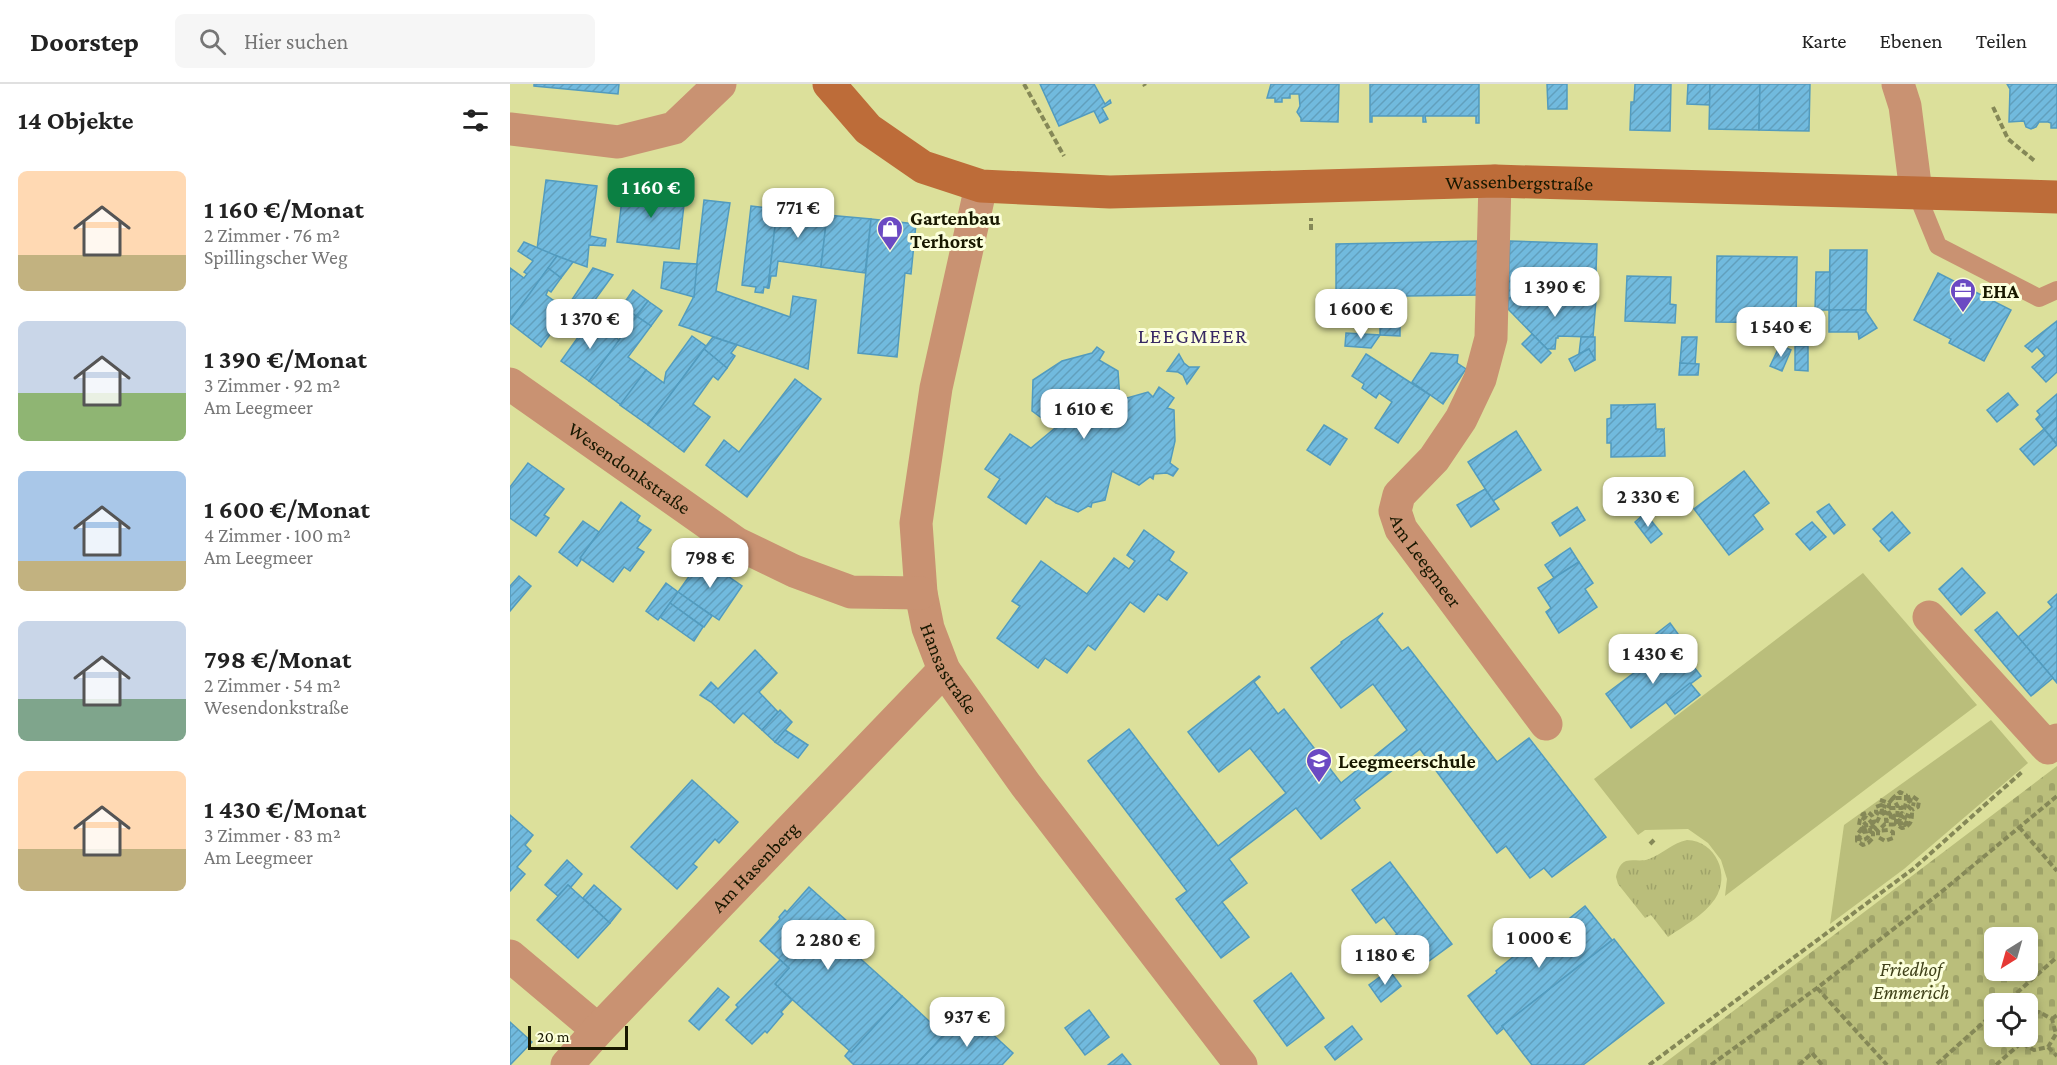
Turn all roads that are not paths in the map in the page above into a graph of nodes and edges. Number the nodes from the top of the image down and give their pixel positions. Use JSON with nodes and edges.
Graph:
{"nodes":[{"id":1,"x":720,"y":84,"type":"edge"},
{"id":2,"x":829,"y":84,"type":"edge"},
{"id":3,"x":1898,"y":84,"type":"edge"},
{"id":4,"x":510,"y":129,"type":"edge"},
{"id":5,"x":1495,"y":181,"type":"junction"},
{"id":6,"x":981,"y":186,"type":"junction"},
{"id":7,"x":1916,"y":192,"type":"junction"},
{"id":8,"x":2057,"y":197,"type":"edge"},
{"id":9,"x":2057,"y":290,"type":"edge"},
{"id":10,"x":510,"y":384,"type":"edge"},
{"id":11,"x":921,"y":593,"type":"junction"},
{"id":12,"x":1929,"y":617,"type":"dead end"},
{"id":13,"x":944,"y":670,"type":"junction"},
{"id":14,"x":1546,"y":724,"type":"dead end"},
{"id":15,"x":2053,"y":744,"type":"edge"},
{"id":16,"x":510,"y":956,"type":"edge"},
{"id":17,"x":598,"y":1030,"type":"junction"},
{"id":18,"x":567,"y":1065,"type":"edge"},
{"id":19,"x":1241,"y":1065,"type":"edge"}],
"edges":[{"from":1,"to":4,"type":"street"},
{"from":2,"to":6,"type":"street","name":"Wassenbergstraße"},
{"from":3,"to":7,"type":"street"},
{"from":5,"to":6,"type":"street","name":"Wassenbergstraße"},
{"from":5,"to":7,"type":"street","name":"Wassenbergstraße"},
{"from":5,"to":14,"type":"street","name":"Am Leegmeer"},
{"from":6,"to":11,"type":"street","name":"Hansastraße"},
{"from":7,"to":8,"type":"street","name":"Wassenbergstraße"},
{"from":7,"to":9,"type":"lane"},
{"from":10,"to":11,"type":"street","name":"Wesendonkstraße"},
{"from":11,"to":13,"type":"street","name":"Hansastraße"},
{"from":12,"to":15,"type":"street"},
{"from":13,"to":17,"type":"street","name":"Am Hasenberg"},
{"from":13,"to":19,"type":"street","name":"Hansastraße"},
{"from":16,"to":17,"type":"street"},
{"from":17,"to":18,"type":"street","name":"Am Hasenberg"}]}
